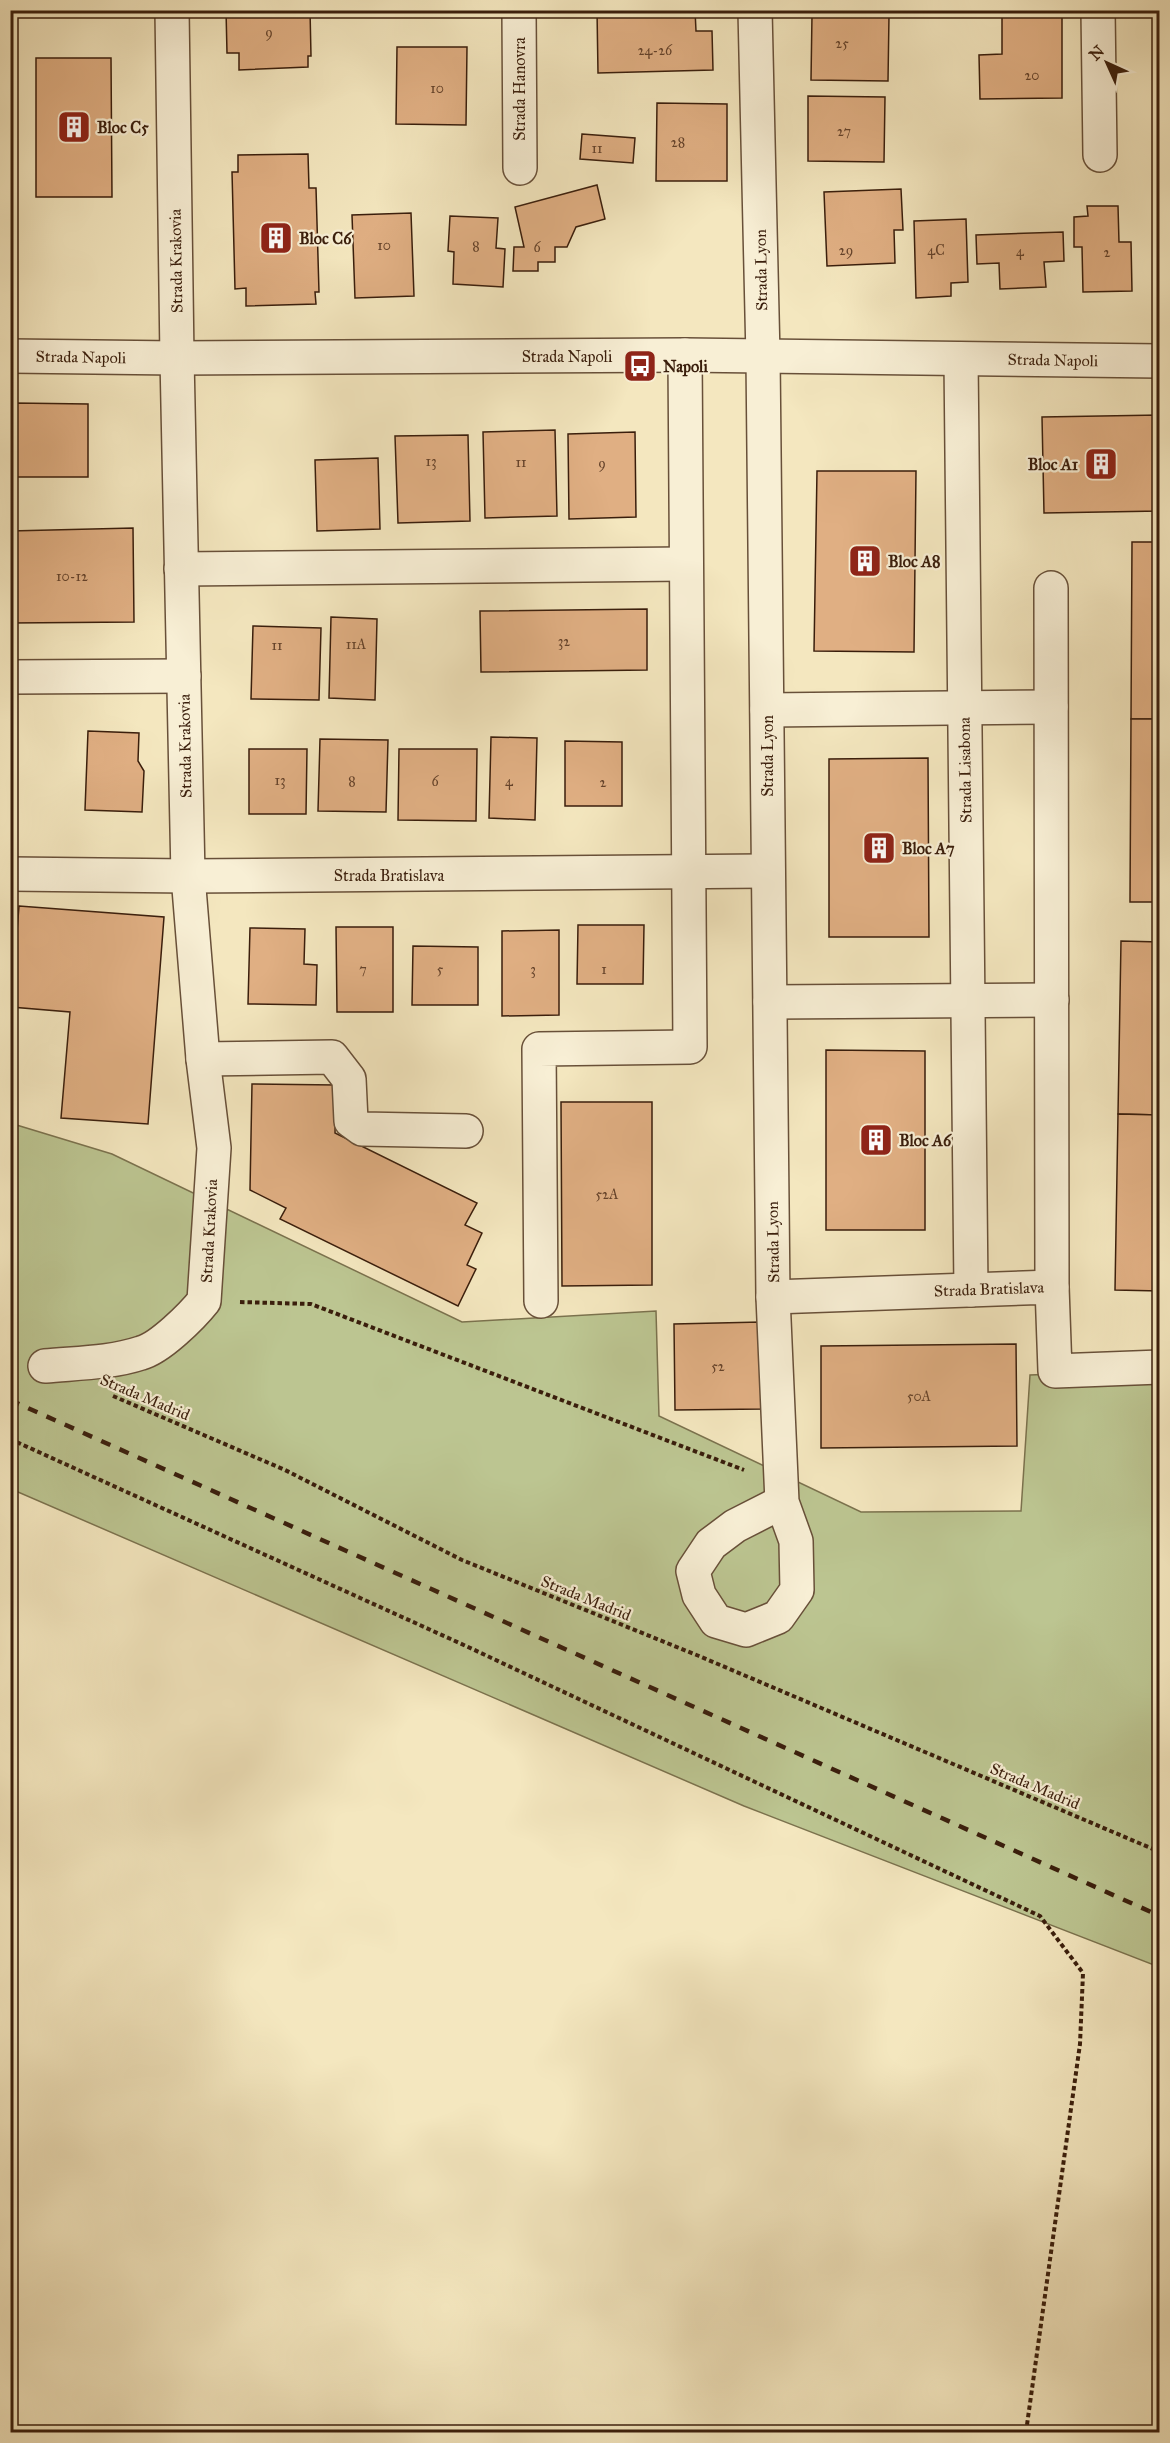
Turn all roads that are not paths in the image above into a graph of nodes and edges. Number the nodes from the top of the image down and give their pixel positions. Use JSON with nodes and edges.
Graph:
{"nodes":[{"id":1,"x":172,"y":10,"type":"edge"},
{"id":2,"x":519,"y":10,"type":"edge"},
{"id":3,"x":755,"y":10,"type":"edge"},
{"id":4,"x":1098,"y":10,"type":"edge"},
{"id":5,"x":1100,"y":155,"type":"dead end"},
{"id":6,"x":520,"y":168,"type":"dead end"},
{"id":7,"x":685,"y":355,"type":"junction"},
{"id":8,"x":10,"y":356,"type":"edge"},
{"id":9,"x":763,"y":357,"type":"junction"},
{"id":10,"x":177,"y":358,"type":"junction"},
{"id":11,"x":961,"y":359,"type":"junction"},
{"id":12,"x":1160,"y":361,"type":"edge"},
{"id":13,"x":686,"y":564,"type":"junction"},
{"id":14,"x":181,"y":569,"type":"junction"},
{"id":15,"x":1051,"y":588,"type":"dead end"},
{"id":16,"x":10,"y":676,"type":"edge"},
{"id":17,"x":184,"y":676,"type":"junction"},
{"id":18,"x":1051,"y":707,"type":"junction"},
{"id":19,"x":965,"y":708,"type":"junction"},
{"id":20,"x":767,"y":710,"type":"junction"},
{"id":21,"x":768,"y":871,"type":"junction"},
{"id":22,"x":689,"y":873,"type":"junction"},
{"id":23,"x":10,"y":874,"type":"edge"},
{"id":24,"x":188,"y":876,"type":"junction"},
{"id":25,"x":968,"y":1000,"type":"junction"},
{"id":26,"x":1052,"y":1000,"type":"junction"},
{"id":27,"x":770,"y":1002,"type":"junction"},
{"id":28,"x":203,"y":1059,"type":"junction"},
{"id":29,"x":466,"y":1131,"type":"dead end"},
{"id":30,"x":1052,"y":1287,"type":"junction"},
{"id":31,"x":971,"y":1290,"type":"junction"},
{"id":32,"x":773,"y":1297,"type":"junction"},
{"id":33,"x":541,"y":1301,"type":"dead end"},
{"id":34,"x":45,"y":1366,"type":"dead end"},
{"id":35,"x":1160,"y":1367,"type":"edge"},
{"id":36,"x":782,"y":1493,"type":"road end"}],
"edges":[{"from":1,"to":10,"type":"street","name":"Strada Krakovia"},
{"from":2,"to":6,"type":"street","name":"Strada Hanovra"},
{"from":3,"to":9,"type":"street","name":"Strada Lyon"},
{"from":4,"to":5,"type":"street"},
{"from":7,"to":9,"type":"street","name":"Strada Napoli"},
{"from":7,"to":10,"type":"street","name":"Strada Napoli"},
{"from":7,"to":13,"type":"street"},
{"from":8,"to":10,"type":"street","name":"Strada Napoli"},
{"from":9,"to":11,"type":"street","name":"Strada Napoli"},
{"from":9,"to":20,"type":"street","name":"Strada Lyon"},
{"from":10,"to":14,"type":"street","name":"Strada Krakovia"},
{"from":11,"to":12,"type":"street","name":"Strada Napoli"},
{"from":11,"to":19,"type":"street","name":"Strada Lisabona"},
{"from":13,"to":14,"type":"street"},
{"from":13,"to":22,"type":"street"},
{"from":14,"to":17,"type":"street","name":"Strada Krakovia"},
{"from":15,"to":18,"type":"street"},
{"from":16,"to":17,"type":"street"},
{"from":17,"to":24,"type":"street","name":"Strada Krakovia"},
{"from":18,"to":19,"type":"street"},
{"from":18,"to":26,"type":"street"},
{"from":19,"to":20,"type":"street"},
{"from":19,"to":25,"type":"street","name":"Strada Lisabona"},
{"from":20,"to":21,"type":"street","name":"Strada Lyon"},
{"from":21,"to":22,"type":"street","name":"Strada Bratislava"},
{"from":21,"to":27,"type":"street","name":"Strada Lyon"},
{"from":22,"to":24,"type":"street","name":"Strada Bratislava"},
{"from":22,"to":33,"type":"street"},
{"from":23,"to":24,"type":"street","name":"Strada Bratislava"},
{"from":24,"to":28,"type":"street","name":"Strada Krakovia"},
{"from":25,"to":26,"type":"street"},
{"from":25,"to":27,"type":"street"},
{"from":25,"to":31,"type":"street","name":"Strada Lisabona"},
{"from":26,"to":30,"type":"street"},
{"from":27,"to":32,"type":"street","name":"Strada Lyon"},
{"from":28,"to":29,"type":"street"},
{"from":28,"to":34,"type":"street","name":"Strada Krakovia"},
{"from":30,"to":31,"type":"street","name":"Strada Bratislava"},
{"from":30,"to":35,"type":"street","name":"Strada Bratislava"},
{"from":31,"to":32,"type":"street","name":"Strada Bratislava"},
{"from":32,"to":36,"type":"street","name":"Strada Lyon"}]}
